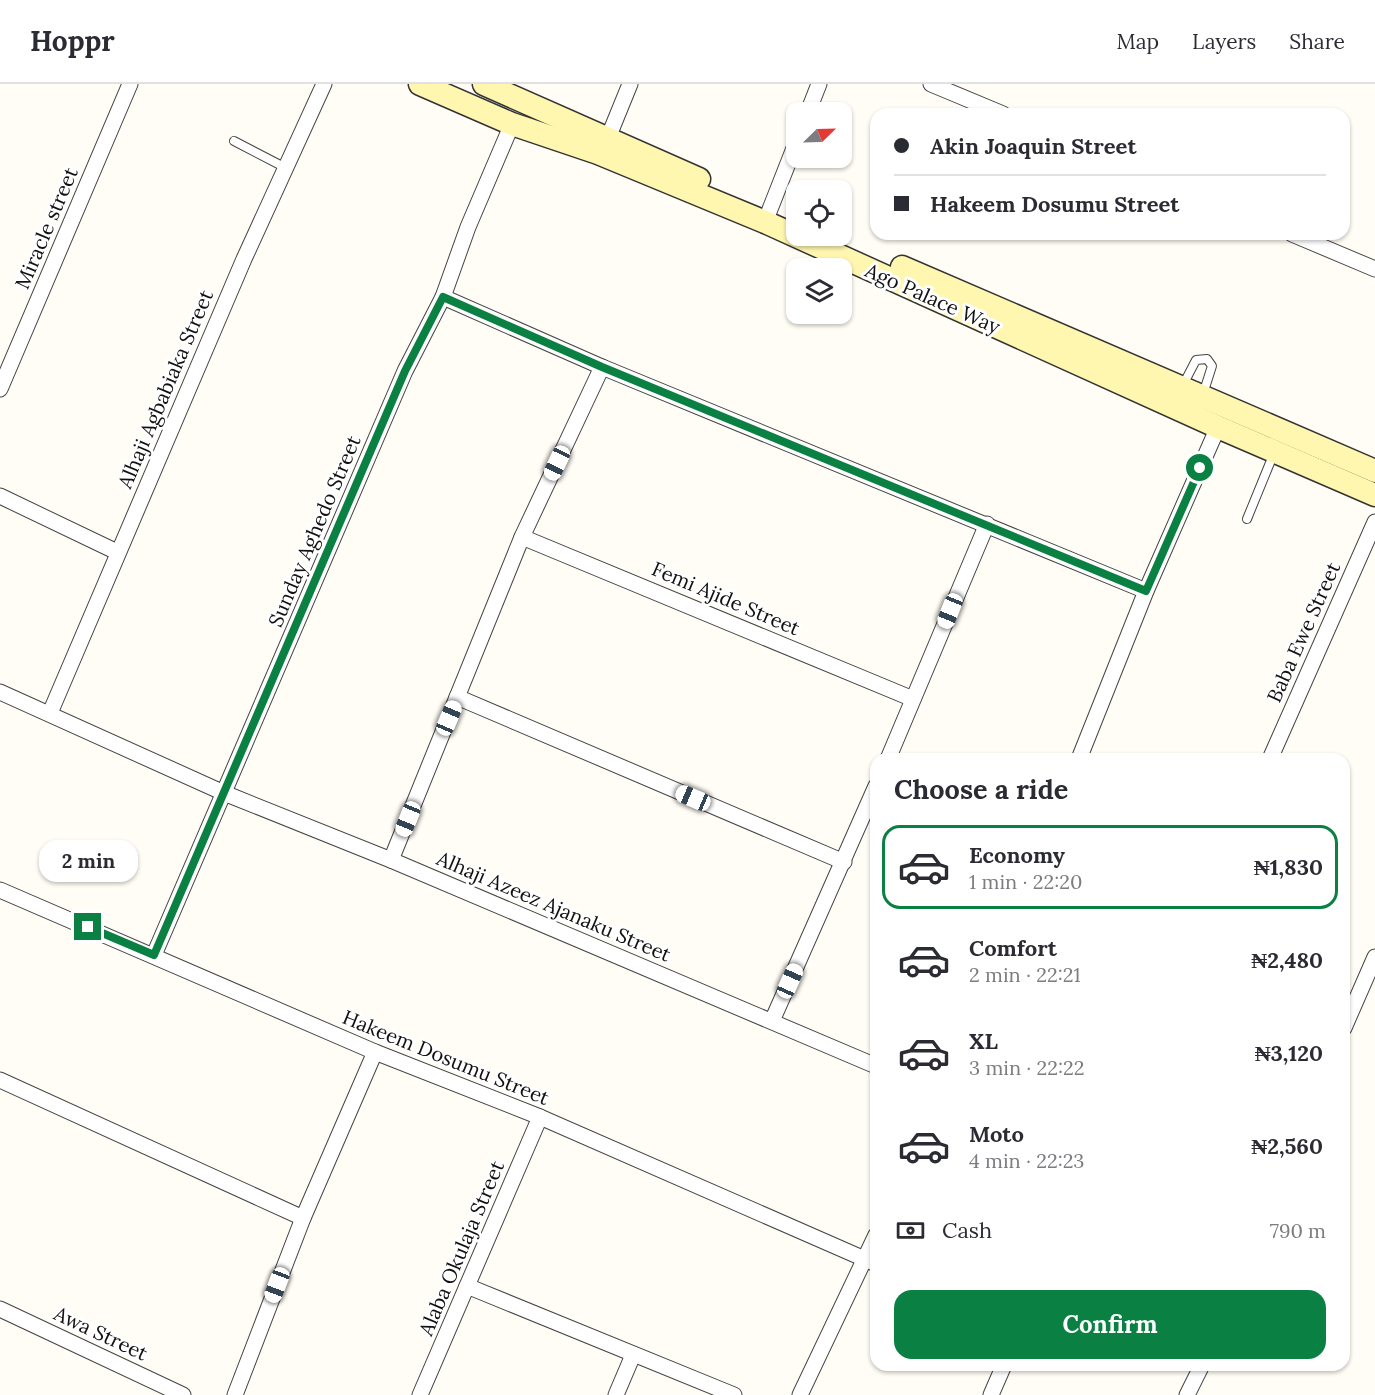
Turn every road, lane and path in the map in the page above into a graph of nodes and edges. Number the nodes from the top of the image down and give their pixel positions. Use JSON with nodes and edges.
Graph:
{"nodes":[{"id":1,"x":130,"y":84,"type":"edge"},
{"id":2,"x":324,"y":84,"type":"edge"},
{"id":3,"x":420,"y":84,"type":"edge"},
{"id":4,"x":484,"y":84,"type":"edge"},
{"id":5,"x":630,"y":84,"type":"edge"},
{"id":6,"x":819,"y":84,"type":"edge"},
{"id":7,"x":931,"y":84,"type":"edge"},
{"id":8,"x":812,"y":102,"type":"edge"},
{"id":9,"x":989,"y":108,"type":"edge"},
{"id":10,"x":512,"y":124,"type":"junction"},
{"id":11,"x":608,"y":138,"type":"junction"},
{"id":12,"x":234,"y":141,"type":"dead end"},
{"id":13,"x":286,"y":168,"type":"junction"},
{"id":14,"x":787,"y":168,"type":"edge"},
{"id":15,"x":768,"y":217,"type":"junction"},
{"id":16,"x":786,"y":220,"type":"edge"},
{"id":17,"x":1306,"y":240,"type":"edge"},
{"id":18,"x":851,"y":246,"type":"edge"},
{"id":19,"x":1375,"y":269,"type":"edge"},
{"id":20,"x":443,"y":297,"type":"junction"},
{"id":21,"x":602,"y":367,"type":"junction"},
{"id":22,"x":0,"y":389,"type":"edge"},
{"id":23,"x":1218,"y":427,"type":"junction"},
{"id":24,"x":1275,"y":452,"type":"junction"},
{"id":25,"x":1375,"y":471,"type":"edge"},
{"id":26,"x":1375,"y":495,"type":"edge"},
{"id":27,"x":0,"y":496,"type":"edge"},
{"id":28,"x":1247,"y":519,"type":"dead end"},
{"id":29,"x":1375,"y":522,"type":"edge"},
{"id":30,"x":987,"y":524,"type":"junction"},
{"id":31,"x":522,"y":537,"type":"junction"},
{"id":32,"x":117,"y":552,"type":"junction"},
{"id":33,"x":1146,"y":591,"type":"junction"},
{"id":34,"x":0,"y":692,"type":"edge"},
{"id":35,"x":457,"y":697,"type":"junction"},
{"id":36,"x":914,"y":699,"type":"junction"},
{"id":37,"x":50,"y":713,"type":"junction"},
{"id":38,"x":891,"y":753,"type":"edge"},
{"id":39,"x":1081,"y":753,"type":"edge"},
{"id":40,"x":1273,"y":753,"type":"edge"},
{"id":41,"x":224,"y":793,"type":"junction"},
{"id":42,"x":870,"y":800,"type":"edge"},
{"id":43,"x":391,"y":860,"type":"junction"},
{"id":44,"x":844,"y":862,"type":"junction"},
{"id":45,"x":0,"y":890,"type":"edge"},
{"id":46,"x":154,"y":955,"type":"junction"},
{"id":47,"x":1373,"y":966,"type":"edge"},
{"id":48,"x":1350,"y":1002,"type":"edge"},
{"id":49,"x":772,"y":1021,"type":"junction"},
{"id":50,"x":375,"y":1052,"type":"junction"},
{"id":51,"x":870,"y":1063,"type":"edge"},
{"id":52,"x":0,"y":1080,"type":"edge"},
{"id":53,"x":540,"y":1118,"type":"junction"},
{"id":54,"x":303,"y":1218,"type":"junction"},
{"id":55,"x":870,"y":1262,"type":"edge"},
{"id":56,"x":467,"y":1286,"type":"junction"},
{"id":57,"x":0,"y":1309,"type":"edge"},
{"id":58,"x":633,"y":1355,"type":"junction"},
{"id":59,"x":1001,"y":1371,"type":"edge"},
{"id":60,"x":1199,"y":1371,"type":"edge"},
{"id":61,"x":183,"y":1395,"type":"edge"},
{"id":62,"x":235,"y":1395,"type":"edge"},
{"id":63,"x":420,"y":1395,"type":"edge"},
{"id":64,"x":616,"y":1395,"type":"edge"},
{"id":65,"x":734,"y":1395,"type":"edge"},
{"id":66,"x":800,"y":1395,"type":"edge"},
{"id":67,"x":991,"y":1395,"type":"edge"},
{"id":68,"x":1187,"y":1395,"type":"edge"}],
"edges":[{"from":1,"to":22,"type":"street","name":"Miracle street"},
{"from":2,"to":13,"type":"street","name":"Alhaji Agbabiaka Street"},
{"from":3,"to":10,"type":"main road","name":"Ago Palace Way"},
{"from":4,"to":11,"type":"main road","name":"Ago Palace Way"},
{"from":5,"to":11,"type":"street"},
{"from":6,"to":8,"type":"street"},
{"from":7,"to":9,"type":"street"},
{"from":10,"to":15,"type":"main road","name":"Ago Palace Way"},
{"from":10,"to":20,"type":"street","name":"Sunday Aghedo Street"},
{"from":11,"to":15,"type":"main road","name":"Ago Palace Way"},
{"from":12,"to":13,"type":"lane"},
{"from":13,"to":32,"type":"street","name":"Alhaji Agbabiaka Street"},
{"from":14,"to":15,"type":"street"},
{"from":15,"to":16,"type":"main road","name":"Ago Palace Way"},
{"from":15,"to":23,"type":"main road","name":"Ago Palace Way"},
{"from":17,"to":19,"type":"street"},
{"from":18,"to":25,"type":"main road","name":"Ago Palace Way"},
{"from":20,"to":21,"type":"street"},
{"from":20,"to":41,"type":"street","name":"Sunday Aghedo Street"},
{"from":21,"to":30,"type":"street"},
{"from":21,"to":31,"type":"street"},
{"from":23,"to":24,"type":"main road","name":"Ago Palace Way"},
{"from":23,"to":33,"type":"street"},
{"from":24,"to":26,"type":"main road","name":"Ago Palace Way"},
{"from":24,"to":28,"type":"lane"},
{"from":27,"to":32,"type":"street"},
{"from":29,"to":40,"type":"street","name":"Baba Ewe Street"},
{"from":30,"to":33,"type":"street"},
{"from":30,"to":36,"type":"street"},
{"from":31,"to":35,"type":"street"},
{"from":31,"to":36,"type":"street","name":"Femi Ajide Street"},
{"from":32,"to":37,"type":"street","name":"Alhaji Agbabiaka Street"},
{"from":33,"to":39,"type":"street"},
{"from":34,"to":37,"type":"street","name":"Alhaji Azeez Ajanaku Street"},
{"from":35,"to":43,"type":"street"},
{"from":35,"to":44,"type":"street"},
{"from":36,"to":38,"type":"street"},
{"from":37,"to":41,"type":"street","name":"Alhaji Azeez Ajanaku Street"},
{"from":41,"to":43,"type":"street","name":"Alhaji Azeez Ajanaku Street"},
{"from":41,"to":46,"type":"street","name":"Sunday Aghedo Street"},
{"from":42,"to":44,"type":"street"},
{"from":43,"to":49,"type":"street","name":"Alhaji Azeez Ajanaku Street"},
{"from":44,"to":49,"type":"street"},
{"from":45,"to":46,"type":"street","name":"Hakeem Dosumu Street"},
{"from":46,"to":50,"type":"street","name":"Hakeem Dosumu Street"},
{"from":47,"to":48,"type":"street"},
{"from":49,"to":51,"type":"street","name":"Alhaji Azeez Ajanaku Street"},
{"from":50,"to":53,"type":"street","name":"Hakeem Dosumu Street"},
{"from":50,"to":54,"type":"street"},
{"from":52,"to":54,"type":"street"},
{"from":53,"to":55,"type":"street","name":"Hakeem Dosumu Street"},
{"from":53,"to":56,"type":"street","name":"Alaba Okulaja Street"},
{"from":54,"to":62,"type":"street"},
{"from":55,"to":66,"type":"street"},
{"from":56,"to":58,"type":"street"},
{"from":56,"to":63,"type":"street","name":"Alaba Okulaja Street"},
{"from":57,"to":61,"type":"street","name":"Awa Street"},
{"from":58,"to":64,"type":"street"},
{"from":58,"to":65,"type":"street"},
{"from":59,"to":67,"type":"street"},
{"from":60,"to":68,"type":"street"}]}
